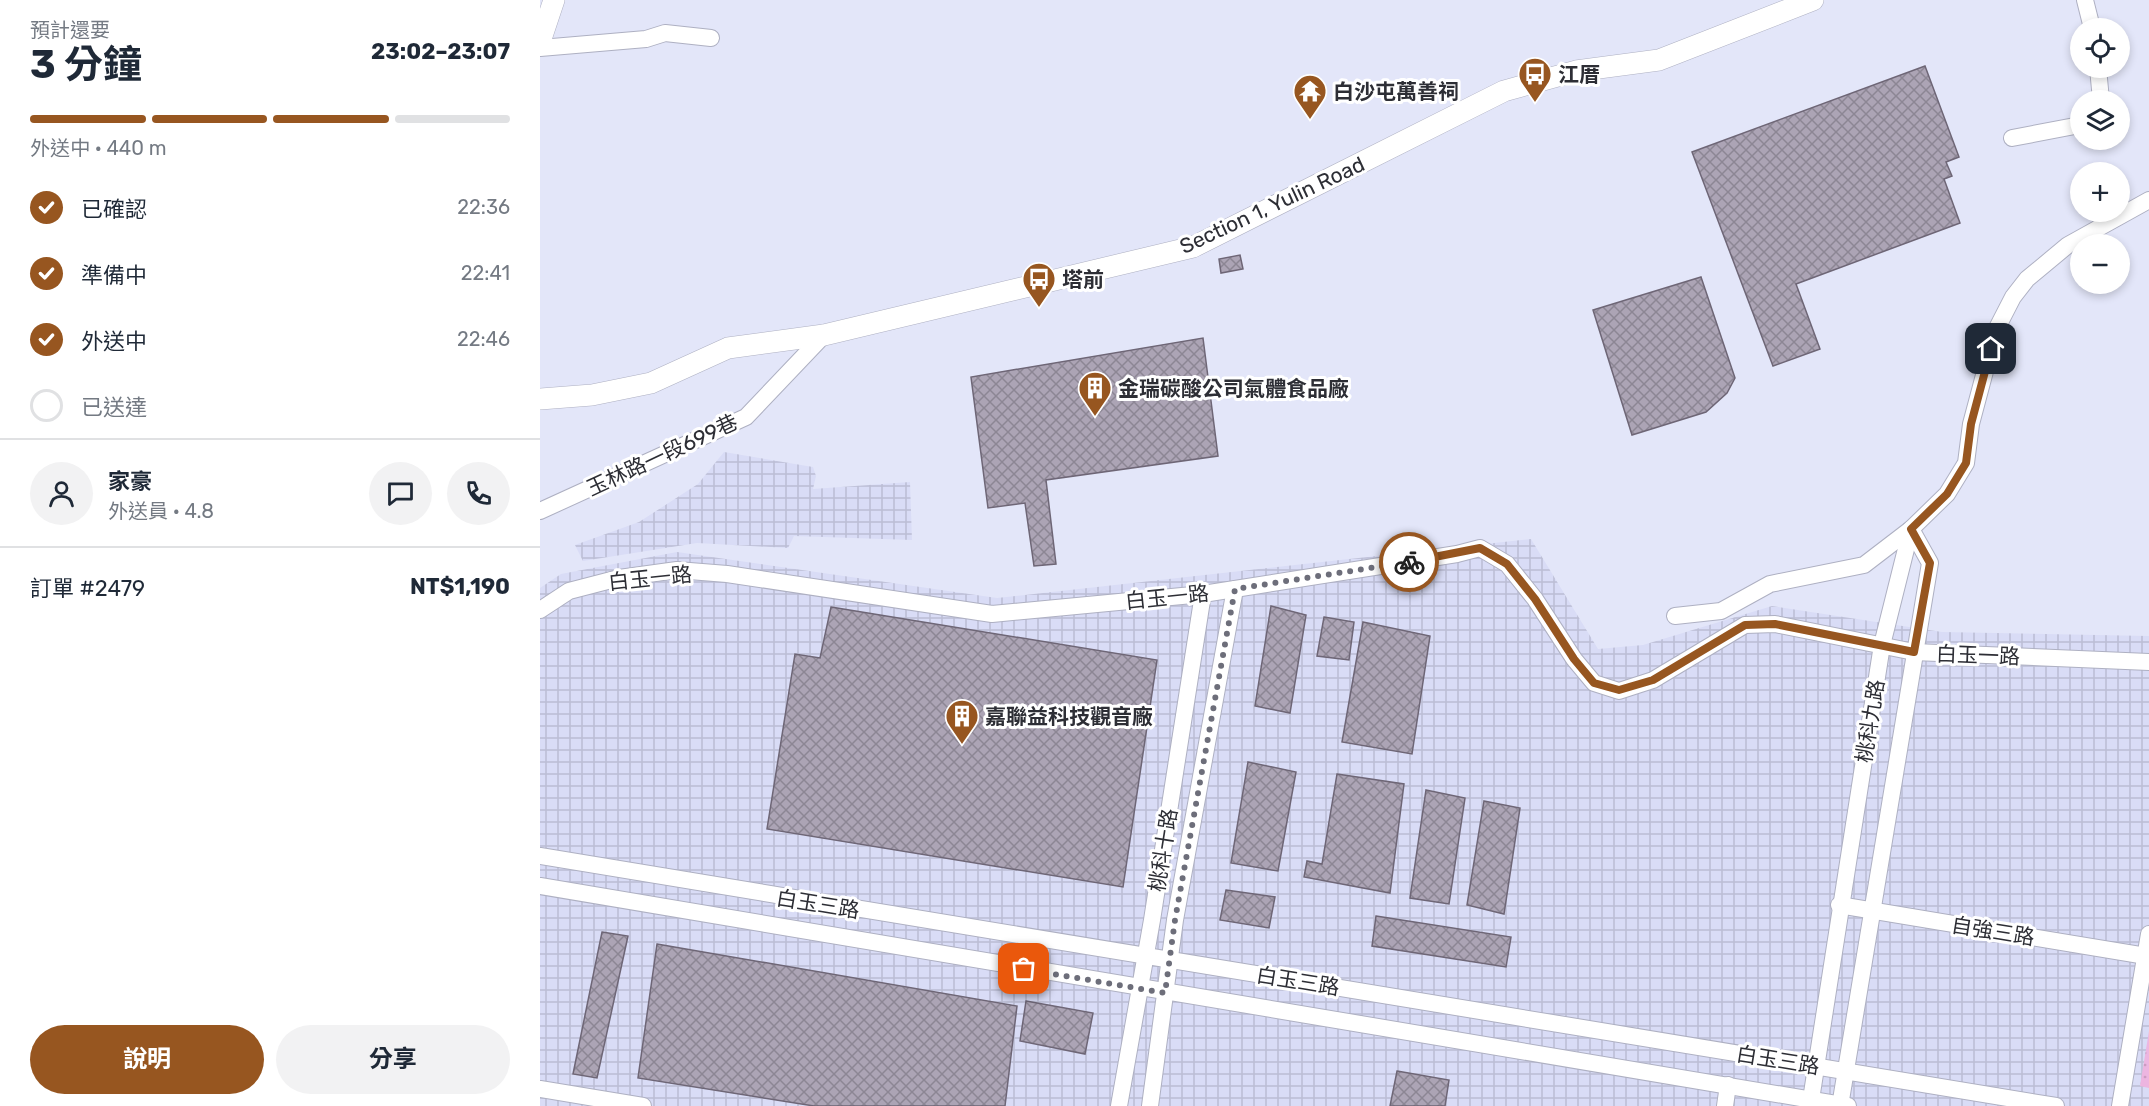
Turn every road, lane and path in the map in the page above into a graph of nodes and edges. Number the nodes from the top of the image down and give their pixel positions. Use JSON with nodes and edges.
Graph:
{"nodes":[{"id":1,"x":554,"y":0,"type":"edge"},
{"id":2,"x":1814,"y":0,"type":"edge"},
{"id":3,"x":2085,"y":0,"type":"edge"},
{"id":4,"x":2089,"y":18,"type":"edge"},
{"id":5,"x":711,"y":38,"type":"dead end"},
{"id":6,"x":540,"y":42,"type":"edge"},
{"id":7,"x":540,"y":48,"type":"edge"},
{"id":8,"x":2070,"y":127,"type":"edge"},
{"id":9,"x":2012,"y":138,"type":"dead end"},
{"id":10,"x":2149,"y":200,"type":"edge"},
{"id":11,"x":824,"y":335,"type":"junction"},
{"id":12,"x":541,"y":397,"type":"edge"},
{"id":13,"x":540,"y":511,"type":"edge"},
{"id":14,"x":1911,"y":529,"type":"junction"},
{"id":15,"x":1235,"y":589,"type":"junction"},
{"id":16,"x":1203,"y":594,"type":"junction"},
{"id":17,"x":540,"y":609,"type":"edge"},
{"id":18,"x":1675,"y":616,"type":"dead end"},
{"id":19,"x":1882,"y":645,"type":"junction"},
{"id":20,"x":1914,"y":652,"type":"junction"},
{"id":21,"x":2149,"y":662,"type":"edge"},
{"id":22,"x":540,"y":856,"type":"edge"},
{"id":23,"x":540,"y":886,"type":"edge"},
{"id":24,"x":1839,"y":905,"type":"junction"},
{"id":25,"x":1874,"y":912,"type":"junction"},
{"id":26,"x":2149,"y":934,"type":"edge"},
{"id":27,"x":1146,"y":956,"type":"junction"},
{"id":28,"x":2146,"y":956,"type":"junction"},
{"id":29,"x":1170,"y":959,"type":"junction"},
{"id":30,"x":1140,"y":988,"type":"junction"},
{"id":31,"x":1165,"y":993,"type":"junction"},
{"id":32,"x":1815,"y":1066,"type":"junction"},
{"id":33,"x":1846,"y":1070,"type":"junction"},
{"id":34,"x":1728,"y":1085,"type":"junction"},
{"id":35,"x":540,"y":1089,"type":"edge"},
{"id":36,"x":1810,"y":1102,"type":"edge"},
{"id":37,"x":643,"y":1106,"type":"edge"},
{"id":38,"x":1119,"y":1106,"type":"edge"},
{"id":39,"x":1150,"y":1106,"type":"edge"},
{"id":40,"x":1725,"y":1106,"type":"edge"},
{"id":41,"x":1843,"y":1106,"type":"edge"},
{"id":42,"x":2056,"y":1106,"type":"edge"},
{"id":43,"x":2120,"y":1106,"type":"edge"}],
"edges":[{"from":1,"to":6,"type":"street"},
{"from":2,"to":11,"type":"street","name":"Section 1, Yulin Road"},
{"from":3,"to":4,"type":"street"},
{"from":5,"to":7,"type":"street"},
{"from":8,"to":9,"type":"street"},
{"from":10,"to":14,"type":"street"},
{"from":11,"to":12,"type":"street","name":"Section 1, Yulin Road"},
{"from":11,"to":13,"type":"street","name":"玉林路一段699巷"},
{"from":14,"to":18,"type":"street"},
{"from":14,"to":19,"type":"street","name":"桃科九路"},
{"from":14,"to":20,"type":"street","name":"桃科九路"},
{"from":15,"to":16,"type":"street","name":"白玉一路"},
{"from":15,"to":19,"type":"street","name":"白玉一路"},
{"from":15,"to":29,"type":"street","name":"桃科十路"},
{"from":16,"to":17,"type":"street","name":"白玉一路"},
{"from":16,"to":27,"type":"street","name":"桃科十路"},
{"from":19,"to":20,"type":"street","name":"白玉一路"},
{"from":19,"to":24,"type":"street","name":"桃科九路"},
{"from":20,"to":21,"type":"street","name":"白玉一路"},
{"from":20,"to":25,"type":"street","name":"桃科九路"},
{"from":22,"to":27,"type":"street","name":"白玉三路"},
{"from":23,"to":30,"type":"street","name":"白玉三路"},
{"from":24,"to":25,"type":"street","name":"自強三路"},
{"from":24,"to":32,"type":"street","name":"桃科九路"},
{"from":25,"to":28,"type":"street","name":"自強三路"},
{"from":25,"to":33,"type":"street","name":"桃科九路"},
{"from":26,"to":28,"type":"street"},
{"from":27,"to":29,"type":"street","name":"白玉三路"},
{"from":27,"to":30,"type":"street","name":"桃科十路"},
{"from":28,"to":43,"type":"street"},
{"from":29,"to":31,"type":"street","name":"桃科十路"},
{"from":29,"to":32,"type":"street","name":"白玉三路"},
{"from":30,"to":31,"type":"street","name":"白玉三路"},
{"from":30,"to":38,"type":"street","name":"桃科十路"},
{"from":31,"to":34,"type":"street","name":"白玉三路"},
{"from":31,"to":39,"type":"street","name":"桃科十路"},
{"from":32,"to":33,"type":"street","name":"白玉三路"},
{"from":32,"to":36,"type":"street","name":"桃科九路"},
{"from":33,"to":41,"type":"street","name":"桃科九路"},
{"from":33,"to":42,"type":"street","name":"白玉三路"},
{"from":34,"to":36,"type":"street","name":"白玉三路"},
{"from":34,"to":40,"type":"street"},
{"from":35,"to":37,"type":"street"},
{"from":36,"to":41,"type":"street","name":"白玉三路"}]}
